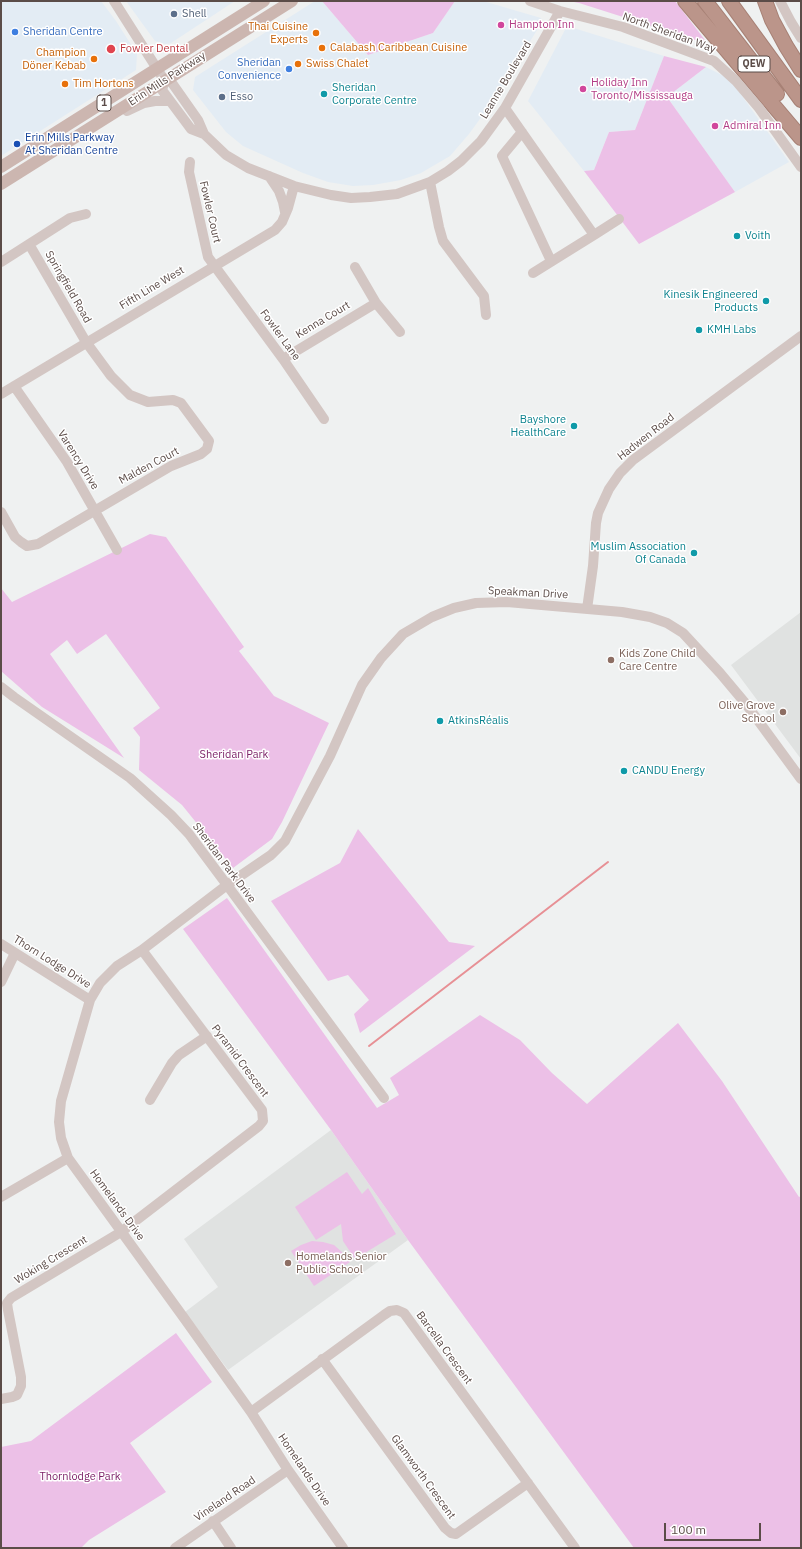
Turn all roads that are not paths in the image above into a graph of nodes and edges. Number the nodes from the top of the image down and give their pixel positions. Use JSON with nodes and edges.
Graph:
{"nodes":[{"id":1,"x":114,"y":1,"type":"edge"},
{"id":2,"x":264,"y":1,"type":"edge"},
{"id":3,"x":292,"y":1,"type":"edge"},
{"id":4,"x":530,"y":1,"type":"edge"},
{"id":5,"x":685,"y":1,"type":"edge"},
{"id":6,"x":705,"y":1,"type":"edge"},
{"id":7,"x":729,"y":1,"type":"edge"},
{"id":8,"x":765,"y":1,"type":"edge"},
{"id":9,"x":780,"y":1,"type":"edge"},
{"id":10,"x":560,"y":11,"type":"junction"},
{"id":11,"x":801,"y":38,"type":"edge"},
{"id":12,"x":157,"y":68,"type":"junction"},
{"id":13,"x":801,"y":70,"type":"edge"},
{"id":14,"x":165,"y":80,"type":"junction"},
{"id":15,"x":801,"y":100,"type":"edge"},
{"id":16,"x":170,"y":101,"type":"junction"},
{"id":17,"x":505,"y":108,"type":"junction"},
{"id":18,"x":107,"y":118,"type":"junction"},
{"id":19,"x":801,"y":128,"type":"edge"},
{"id":20,"x":522,"y":132,"type":"junction"},
{"id":21,"x":204,"y":134,"type":"junction"},
{"id":22,"x":801,"y":138,"type":"edge"},
{"id":23,"x":190,"y":162,"type":"dead end"},
{"id":24,"x":1,"y":167,"type":"edge"},
{"id":25,"x":801,"y":167,"type":"edge"},
{"id":26,"x":268,"y":176,"type":"junction"},
{"id":27,"x":430,"y":182,"type":"junction"},
{"id":28,"x":1,"y":184,"type":"edge"},
{"id":29,"x":294,"y":186,"type":"junction"},
{"id":30,"x":86,"y":214,"type":"dead end"},
{"id":31,"x":285,"y":214,"type":"junction"},
{"id":32,"x":619,"y":219,"type":"dead end"},
{"id":33,"x":594,"y":235,"type":"junction"},
{"id":34,"x":29,"y":244,"type":"junction"},
{"id":35,"x":551,"y":261,"type":"junction"},
{"id":36,"x":1,"y":262,"type":"edge"},
{"id":37,"x":214,"y":266,"type":"junction"},
{"id":38,"x":356,"y":267,"type":"dead end"},
{"id":39,"x":532,"y":273,"type":"dead end"},
{"id":40,"x":376,"y":303,"type":"junction"},
{"id":41,"x":486,"y":315,"type":"dead end"},
{"id":42,"x":400,"y":332,"type":"dead end"},
{"id":43,"x":801,"y":336,"type":"edge"},
{"id":44,"x":86,"y":342,"type":"junction"},
{"id":45,"x":283,"y":359,"type":"junction"},
{"id":46,"x":14,"y":386,"type":"junction"},
{"id":47,"x":1,"y":394,"type":"edge"},
{"id":48,"x":324,"y":419,"type":"dead end"},
{"id":49,"x":94,"y":510,"type":"junction"},
{"id":50,"x":1,"y":512,"type":"edge"},
{"id":51,"x":117,"y":550,"type":"dead end"},
{"id":52,"x":587,"y":609,"type":"junction"},
{"id":53,"x":1,"y":687,"type":"edge"},
{"id":54,"x":801,"y":779,"type":"edge"},
{"id":55,"x":227,"y":885,"type":"junction"},
{"id":56,"x":1,"y":944,"type":"edge"},
{"id":57,"x":142,"y":950,"type":"junction"},
{"id":58,"x":15,"y":953,"type":"junction"},
{"id":59,"x":1,"y":982,"type":"edge"},
{"id":60,"x":90,"y":1000,"type":"junction"},
{"id":61,"x":207,"y":1036,"type":"junction"},
{"id":62,"x":384,"y":1098,"type":"dead end"},
{"id":63,"x":150,"y":1100,"type":"dead end"},
{"id":64,"x":68,"y":1158,"type":"junction"},
{"id":65,"x":1,"y":1198,"type":"edge"},
{"id":66,"x":121,"y":1232,"type":"junction"},
{"id":67,"x":322,"y":1359,"type":"junction"},
{"id":68,"x":1,"y":1399,"type":"edge"},
{"id":69,"x":251,"y":1412,"type":"junction"},
{"id":70,"x":288,"y":1470,"type":"junction"},
{"id":71,"x":528,"y":1483,"type":"junction"},
{"id":72,"x":213,"y":1521,"type":"junction"},
{"id":73,"x":175,"y":1548,"type":"edge"},
{"id":74,"x":231,"y":1548,"type":"edge"},
{"id":75,"x":343,"y":1548,"type":"edge"},
{"id":76,"x":574,"y":1548,"type":"edge"}],
"edges":[{"from":1,"to":12,"type":"street"},
{"from":2,"to":12,"type":"main road","name":"Erin Mills Parkway","number":"1"},
{"from":3,"to":14,"type":"main road","name":"Erin Mills Parkway","number":"1"},
{"from":4,"to":10,"type":"street","name":"North Sheridan Way"},
{"from":5,"to":22,"type":"highway"},
{"from":6,"to":19,"type":"highway","number":"QEW"},
{"from":7,"to":15,"type":"highway","number":"QEW"},
{"from":8,"to":13,"type":"highway"},
{"from":9,"to":11,"type":"street"},
{"from":10,"to":17,"type":"street","name":"Leanne Boulevard"},
{"from":10,"to":25,"type":"street","name":"North Sheridan Way"},
{"from":12,"to":14,"type":"street"},
{"from":12,"to":24,"type":"main road","name":"Erin Mills Parkway","number":"1"},
{"from":14,"to":16,"type":"street","name":"Leanne Boulevard"},
{"from":14,"to":18,"type":"main road","name":"Erin Mills Parkway","number":"1"},
{"from":14,"to":21,"type":"street","name":"Leanne Boulevard"},
{"from":16,"to":18,"type":"street"},
{"from":16,"to":21,"type":"street","name":"Leanne Boulevard"},
{"from":17,"to":20,"type":"street"},
{"from":17,"to":27,"type":"street","name":"Leanne Boulevard"},
{"from":18,"to":28,"type":"main road","name":"Erin Mills Parkway","number":"1"},
{"from":20,"to":33,"type":"street"},
{"from":20,"to":35,"type":"street"},
{"from":21,"to":26,"type":"street","name":"Leanne Boulevard"},
{"from":23,"to":37,"type":"street","name":"Fowler Court"},
{"from":26,"to":29,"type":"street","name":"Leanne Boulevard"},
{"from":26,"to":31,"type":"street"},
{"from":27,"to":29,"type":"street","name":"Leanne Boulevard"},
{"from":27,"to":41,"type":"street"},
{"from":29,"to":31,"type":"street","name":"Fifth Line West"},
{"from":30,"to":34,"type":"street"},
{"from":31,"to":37,"type":"street","name":"Fifth Line West"},
{"from":32,"to":33,"type":"street"},
{"from":33,"to":35,"type":"street"},
{"from":34,"to":36,"type":"street"},
{"from":34,"to":44,"type":"street","name":"Springfield Road"},
{"from":35,"to":39,"type":"street"},
{"from":37,"to":44,"type":"street","name":"Fifth Line West"},
{"from":37,"to":45,"type":"street","name":"Fowler Lane"},
{"from":38,"to":40,"type":"street"},
{"from":40,"to":42,"type":"street"},
{"from":40,"to":45,"type":"street","name":"Kenna Court"},
{"from":43,"to":52,"type":"street","name":"Hadwen Road"},
{"from":44,"to":46,"type":"street","name":"Fifth Line West"},
{"from":44,"to":49,"type":"street","name":"Malden Court"},
{"from":45,"to":48,"type":"street","name":"Fowler Lane"},
{"from":46,"to":47,"type":"street","name":"Fifth Line West"},
{"from":46,"to":49,"type":"street","name":"Varency Drive"},
{"from":49,"to":50,"type":"street","name":"Malden Court"},
{"from":49,"to":51,"type":"street","name":"Varency Drive"},
{"from":52,"to":54,"type":"street","name":"Speakman Drive"},
{"from":52,"to":55,"type":"street","name":"Speakman Drive"},
{"from":53,"to":55,"type":"street","name":"Sheridan Park Drive"},
{"from":55,"to":57,"type":"street","name":"Homelands Drive"},
{"from":55,"to":62,"type":"street","name":"Sheridan Park Drive"},
{"from":56,"to":58,"type":"street","name":"Thorn Lodge Drive"},
{"from":57,"to":60,"type":"street","name":"Homelands Drive"},
{"from":57,"to":61,"type":"street","name":"Pyramid Crescent"},
{"from":58,"to":59,"type":"street"},
{"from":58,"to":60,"type":"street","name":"Thorn Lodge Drive"},
{"from":60,"to":64,"type":"street","name":"Homelands Drive"},
{"from":61,"to":63,"type":"street"},
{"from":61,"to":66,"type":"street","name":"Pyramid Crescent"},
{"from":64,"to":65,"type":"street"},
{"from":64,"to":66,"type":"street","name":"Homelands Drive"},
{"from":66,"to":68,"type":"street","name":"Woking Crescent"},
{"from":66,"to":69,"type":"street","name":"Homelands Drive"},
{"from":67,"to":69,"type":"street","name":"Barcella Crescent"},
{"from":67,"to":71,"type":"street","name":"Barcella Crescent"},
{"from":67,"to":71,"type":"street","name":"Glamworth Crescent"},
{"from":69,"to":70,"type":"street","name":"Homelands Drive"},
{"from":70,"to":72,"type":"street","name":"Vineland Road"},
{"from":70,"to":75,"type":"street","name":"Homelands Drive"},
{"from":71,"to":76,"type":"street","name":"Barcella Crescent"},
{"from":72,"to":73,"type":"street","name":"Vineland Road"},
{"from":72,"to":74,"type":"street"}]}
